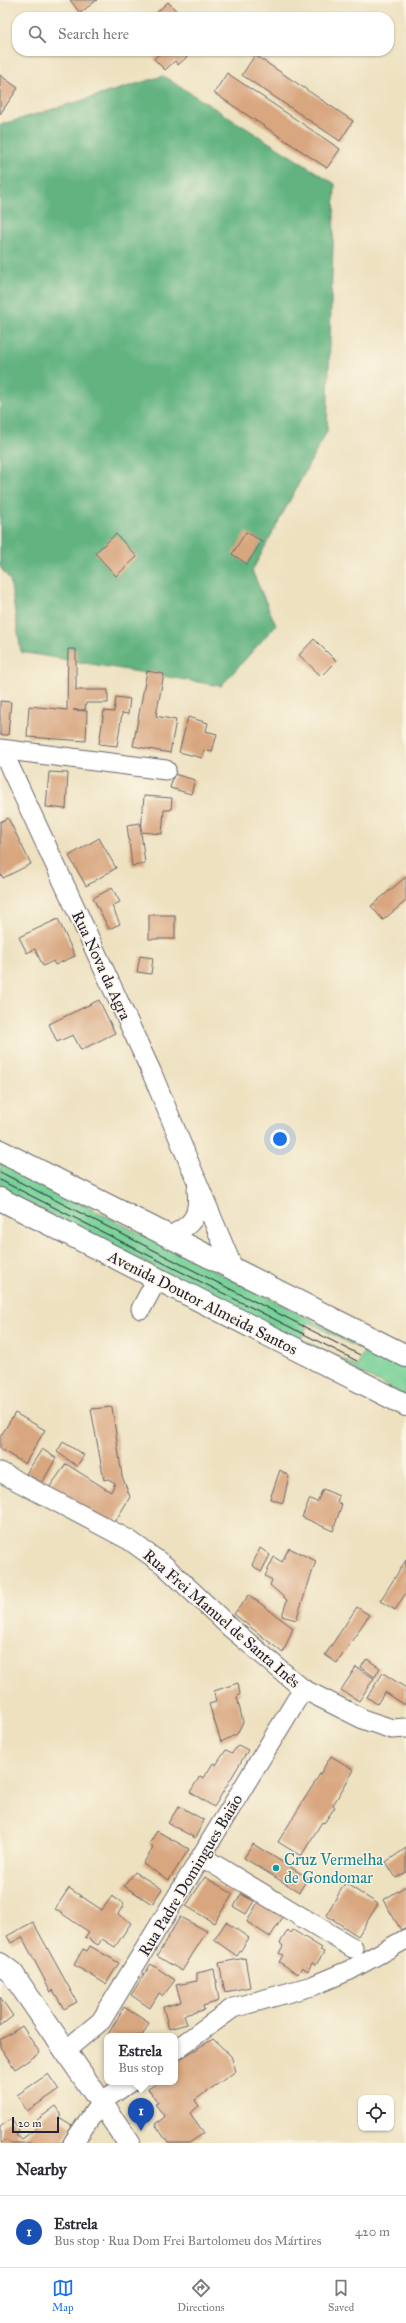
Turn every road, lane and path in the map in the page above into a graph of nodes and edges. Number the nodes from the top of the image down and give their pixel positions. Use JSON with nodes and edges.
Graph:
{"nodes":[{"id":1,"x":1,"y":749,"type":"edge"},
{"id":2,"x":166,"y":770,"type":"dead end"},
{"id":3,"x":0,"y":1151,"type":"edge"},
{"id":4,"x":196,"y":1182,"type":"junction"},
{"id":5,"x":0,"y":1199,"type":"edge"},
{"id":6,"x":168,"y":1237,"type":"junction"},
{"id":7,"x":233,"y":1268,"type":"junction"},
{"id":8,"x":157,"y":1279,"type":"junction"},
{"id":9,"x":141,"y":1309,"type":"dead end"},
{"id":10,"x":406,"y":1356,"type":"edge"},
{"id":11,"x":406,"y":1405,"type":"edge"},
{"id":12,"x":0,"y":1472,"type":"edge"},
{"id":13,"x":303,"y":1689,"type":"junction"},
{"id":14,"x":406,"y":1728,"type":"edge"},
{"id":15,"x":202,"y":1857,"type":"junction"},
{"id":16,"x":406,"y":1939,"type":"edge"},
{"id":17,"x":353,"y":1948,"type":"dead end"},
{"id":18,"x":0,"y":1964,"type":"edge"},
{"id":19,"x":178,"y":2048,"type":"edge"},
{"id":20,"x":66,"y":2050,"type":"junction"},
{"id":21,"x":126,"y":2085,"type":"edge"},
{"id":22,"x":101,"y":2102,"type":"junction"},
{"id":23,"x":73,"y":2143,"type":"edge"},
{"id":24,"x":129,"y":2143,"type":"edge"}],
"edges":[{"from":1,"to":2,"type":"street"},
{"from":1,"to":4,"type":"street","name":"Rua Nova da Agra"},
{"from":3,"to":6,"type":"main road"},
{"from":4,"to":6,"type":"street","name":"Rua Nova da Agra"},
{"from":4,"to":7,"type":"street","name":"Rua Nova da Agra"},
{"from":5,"to":8,"type":"main road","name":"Avenida Doutor Almeida Santos"},
{"from":6,"to":7,"type":"main road"},
{"from":7,"to":10,"type":"main road"},
{"from":8,"to":9,"type":"street"},
{"from":8,"to":11,"type":"main road","name":"Avenida Doutor Almeida Santos"},
{"from":12,"to":13,"type":"street","name":"Rua Frei Manuel de Santa Inês"},
{"from":13,"to":14,"type":"street","name":"Rua Frei Manuel de Santa Inês"},
{"from":13,"to":15,"type":"street","name":"Rua Padre Domingues Baião"},
{"from":15,"to":17,"type":"street"},
{"from":15,"to":20,"type":"street","name":"Rua Padre Domingues Baião"},
{"from":16,"to":19,"type":"street"},
{"from":18,"to":20,"type":"main road"},
{"from":20,"to":22,"type":"main road"},
{"from":21,"to":22,"type":"street"},
{"from":22,"to":23,"type":"street"},
{"from":22,"to":24,"type":"main road"}]}
